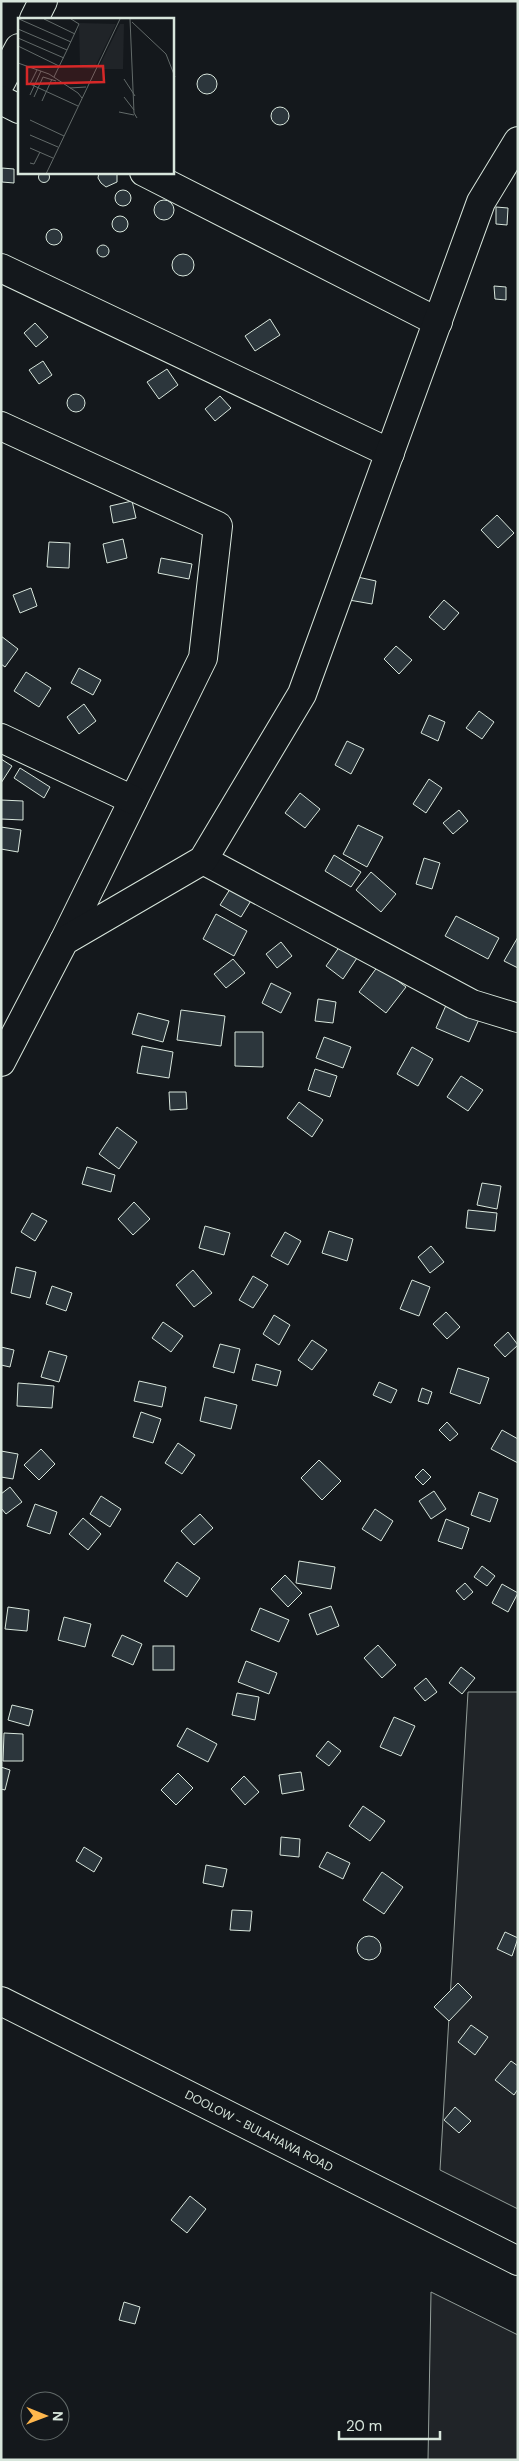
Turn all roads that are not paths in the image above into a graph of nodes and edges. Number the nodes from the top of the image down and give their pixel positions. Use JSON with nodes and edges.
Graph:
{"nodes":[{"id":1,"x":43,"y":1,"type":"edge"},
{"id":2,"x":34,"y":18,"type":"edge"},
{"id":3,"x":18,"y":50,"type":"edge"},
{"id":4,"x":1,"y":82,"type":"edge"},
{"id":5,"x":1,"y":100,"type":"edge"},
{"id":6,"x":18,"y":108,"type":"edge"},
{"id":7,"x":518,"y":141,"type":"edge"},
{"id":8,"x":148,"y":174,"type":"edge"},
{"id":9,"x":1,"y":268,"type":"edge"},
{"id":10,"x":438,"y":322,"type":"junction"},
{"id":11,"x":1,"y":426,"type":"edge"},
{"id":12,"x":390,"y":453,"type":"junction"},
{"id":13,"x":1,"y":738,"type":"edge"},
{"id":14,"x":133,"y":800,"type":"junction"},
{"id":15,"x":203,"y":860,"type":"junction"},
{"id":16,"x":64,"y":941,"type":"junction"},
{"id":17,"x":518,"y":1018,"type":"edge"},
{"id":18,"x":1,"y":1062,"type":"edge"},
{"id":19,"x":1,"y":2001,"type":"edge"},
{"id":20,"x":518,"y":2261,"type":"edge"}],
"edges":[{"from":1,"to":2,"type":"street"},
{"from":3,"to":4,"type":"street"},
{"from":5,"to":6,"type":"street"},
{"from":7,"to":10,"type":"street"},
{"from":8,"to":10,"type":"street"},
{"from":9,"to":12,"type":"street"},
{"from":10,"to":12,"type":"street"},
{"from":11,"to":14,"type":"street"},
{"from":12,"to":15,"type":"street"},
{"from":13,"to":14,"type":"street"},
{"from":14,"to":16,"type":"street"},
{"from":15,"to":16,"type":"street"},
{"from":15,"to":17,"type":"street"},
{"from":16,"to":18,"type":"street"},
{"from":19,"to":20,"type":"street","name":"DOOLOW - BULAHAWA ROAD"}]}
